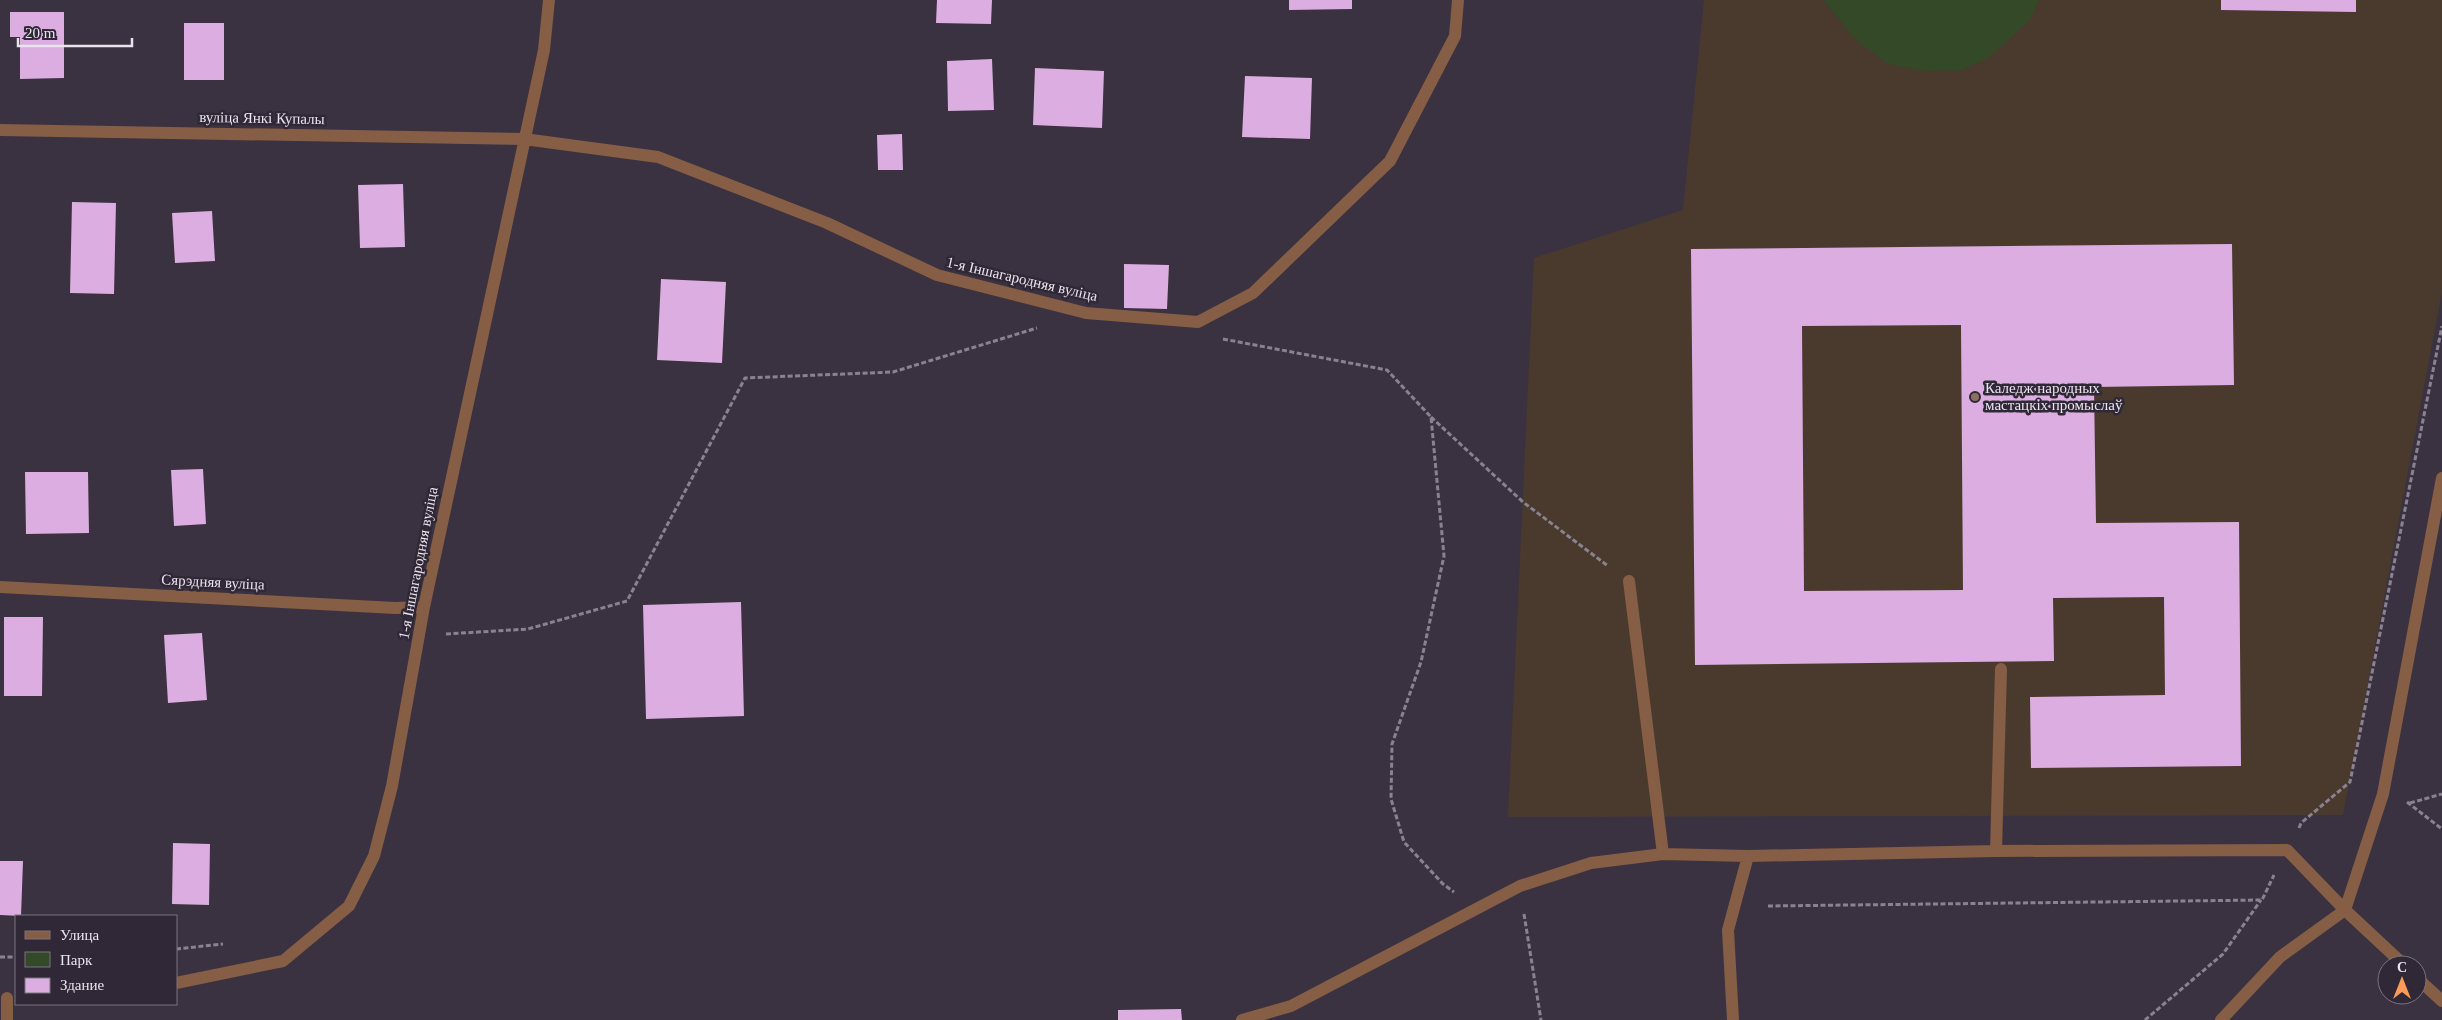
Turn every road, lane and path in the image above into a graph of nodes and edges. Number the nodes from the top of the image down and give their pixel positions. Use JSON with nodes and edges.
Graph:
{"nodes":[{"id":1,"x":549,"y":0,"type":"edge"},
{"id":2,"x":1458,"y":0,"type":"edge"},
{"id":3,"x":0,"y":130,"type":"edge"},
{"id":4,"x":524,"y":138,"type":"junction"},
{"id":5,"x":2442,"y":326,"type":"edge"},
{"id":6,"x":1040,"y":327,"type":"dead end"},
{"id":7,"x":1222,"y":339,"type":"dead end"},
{"id":8,"x":1431,"y":417,"type":"junction"},
{"id":9,"x":2442,"y":478,"type":"edge"},
{"id":10,"x":1629,"y":581,"type":"joint"},
{"id":11,"x":0,"y":587,"type":"edge"},
{"id":12,"x":424,"y":607,"type":"junction"},
{"id":13,"x":421,"y":635,"type":"junction"},
{"id":14,"x":2001,"y":669,"type":"dead end"},
{"id":15,"x":2442,"y":794,"type":"edge"},
{"id":16,"x":2442,"y":829,"type":"edge"},
{"id":17,"x":1996,"y":850,"type":"junction"},
{"id":18,"x":2287,"y":850,"type":"junction"},
{"id":19,"x":1663,"y":854,"type":"junction"},
{"id":20,"x":1748,"y":856,"type":"junction"},
{"id":21,"x":1520,"y":886,"type":"junction"},
{"id":22,"x":2262,"y":900,"type":"junction"},
{"id":23,"x":1768,"y":906,"type":"dead end"},
{"id":24,"x":1477,"y":908,"type":"junction"},
{"id":25,"x":2345,"y":910,"type":"junction"},
{"id":26,"x":231,"y":943,"type":"dead end"},
{"id":27,"x":178,"y":949,"type":"edge"},
{"id":28,"x":2393,"y":955,"type":"edge"},
{"id":29,"x":0,"y":957,"type":"edge"},
{"id":30,"x":15,"y":957,"type":"edge"},
{"id":31,"x":178,"y":983,"type":"edge"},
{"id":32,"x":2427,"y":987,"type":"edge"},
{"id":33,"x":8,"y":997,"type":"edge"},
{"id":34,"x":2442,"y":1001,"type":"edge"},
{"id":35,"x":7,"y":1020,"type":"edge"},
{"id":36,"x":1242,"y":1020,"type":"edge"},
{"id":37,"x":1540,"y":1020,"type":"edge"},
{"id":38,"x":1733,"y":1020,"type":"edge"},
{"id":39,"x":2145,"y":1020,"type":"edge"},
{"id":40,"x":2221,"y":1020,"type":"edge"}],
"edges":[{"from":1,"to":4,"type":"street","name":"1-я Іншагародняя вуліца"},
{"from":2,"to":4,"type":"street","name":"1-я Іншагародняя вуліца"},
{"from":3,"to":4,"type":"street","name":"вуліца Янкі Купалы"},
{"from":4,"to":12,"type":"street","name":"1-я Іншагародняя вуліца"},
{"from":5,"to":18,"type":"path"},
{"from":6,"to":13,"type":"path"},
{"from":7,"to":8,"type":"path"},
{"from":8,"to":10,"type":"path"},
{"from":8,"to":24,"type":"path"},
{"from":9,"to":25,"type":"street"},
{"from":10,"to":19,"type":"street"},
{"from":11,"to":12,"type":"street","name":"Сярэдняя вуліца"},
{"from":12,"to":13,"type":"street","name":"1-я Іншагародняя вуліца"},
{"from":13,"to":31,"type":"street","name":"1-я Іншагародняя вуліца"},
{"from":14,"to":17,"type":"street"},
{"from":15,"to":16,"type":"path"},
{"from":17,"to":18,"type":"street"},
{"from":17,"to":20,"type":"street"},
{"from":18,"to":22,"type":"path"},
{"from":18,"to":25,"type":"street"},
{"from":19,"to":20,"type":"street"},
{"from":19,"to":21,"type":"street"},
{"from":20,"to":38,"type":"street"},
{"from":21,"to":24,"type":"street"},
{"from":21,"to":37,"type":"path"},
{"from":22,"to":23,"type":"path"},
{"from":22,"to":39,"type":"path"},
{"from":24,"to":36,"type":"street"},
{"from":25,"to":28,"type":"street"},
{"from":25,"to":40,"type":"street"},
{"from":26,"to":27,"type":"path"},
{"from":29,"to":30,"type":"path"},
{"from":32,"to":34,"type":"street"},
{"from":33,"to":35,"type":"street"}]}
